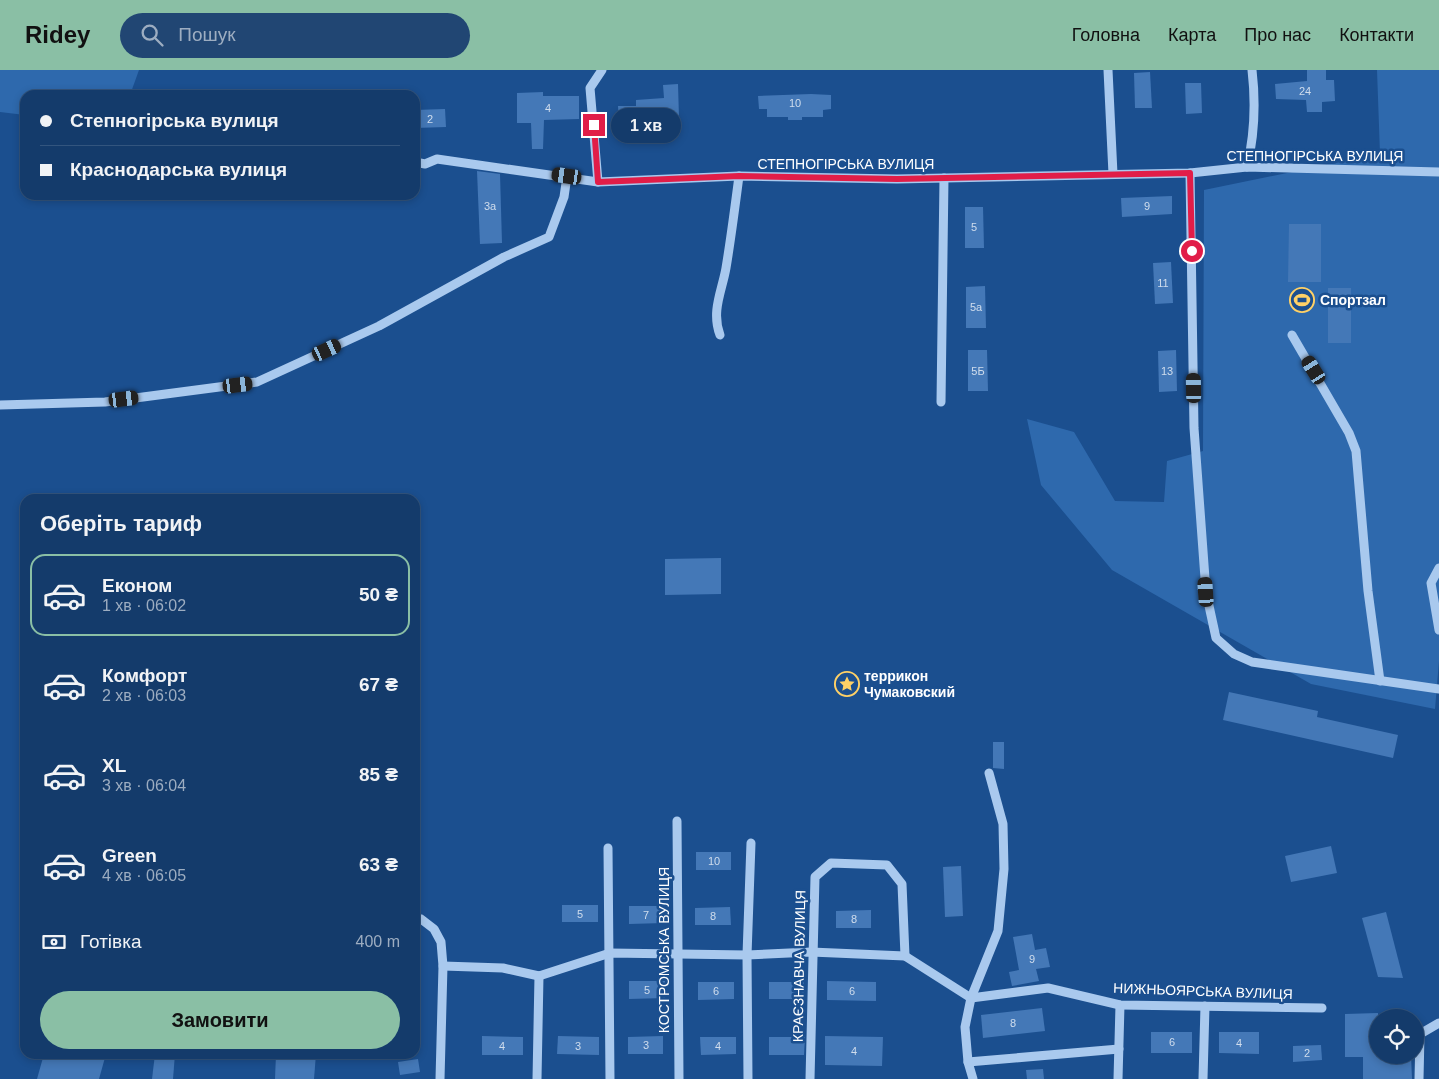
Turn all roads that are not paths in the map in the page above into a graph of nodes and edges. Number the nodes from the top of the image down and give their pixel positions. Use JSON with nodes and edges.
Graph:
{"nodes":[{"id":1,"x":602,"y":70,"type":"edge"},
{"id":2,"x":1108,"y":70,"type":"edge"},
{"id":3,"x":1252,"y":70,"type":"edge"},
{"id":4,"x":420,"y":163,"type":"edge"},
{"id":5,"x":1246,"y":167,"type":"junction"},
{"id":6,"x":1439,"y":172,"type":"edge"},
{"id":7,"x":1190,"y":173,"type":"junction"},
{"id":8,"x":1113,"y":174,"type":"junction"},
{"id":9,"x":567,"y":176,"type":"junction"},
{"id":10,"x":739,"y":176,"type":"junction"},
{"id":11,"x":944,"y":178,"type":"junction"},
{"id":12,"x":598,"y":182,"type":"junction"},
{"id":13,"x":720,"y":335,"type":"dead end"},
{"id":14,"x":1292,"y":335,"type":"dead end"},
{"id":15,"x":941,"y":402,"type":"dead end"},
{"id":16,"x":0,"y":405,"type":"edge"},
{"id":17,"x":1439,"y":568,"type":"edge"},
{"id":18,"x":1439,"y":630,"type":"edge"},
{"id":19,"x":1380,"y":681,"type":"junction"},
{"id":20,"x":1439,"y":689,"type":"edge"},
{"id":21,"x":989,"y":773,"type":"dead end"},
{"id":22,"x":677,"y":821,"type":"dead end"},
{"id":23,"x":751,"y":843,"type":"dead end"},
{"id":24,"x":608,"y":848,"type":"dead end"},
{"id":25,"x":420,"y":919,"type":"edge"},
{"id":26,"x":811,"y":952,"type":"junction"},
{"id":27,"x":610,"y":953,"type":"junction"},
{"id":28,"x":677,"y":955,"type":"junction"},
{"id":29,"x":747,"y":955,"type":"junction"},
{"id":30,"x":906,"y":956,"type":"junction"},
{"id":31,"x":443,"y":966,"type":"junction"},
{"id":32,"x":539,"y":976,"type":"junction"},
{"id":33,"x":971,"y":998,"type":"junction"},
{"id":34,"x":1120,"y":1005,"type":"junction"},
{"id":35,"x":1205,"y":1006,"type":"junction"},
{"id":36,"x":1322,"y":1008,"type":"dead end"},
{"id":37,"x":1439,"y":1023,"type":"edge"},
{"id":38,"x":1119,"y":1048,"type":"junction"},
{"id":39,"x":968,"y":1062,"type":"junction"},
{"id":40,"x":440,"y":1079,"type":"edge"},
{"id":41,"x":537,"y":1079,"type":"edge"},
{"id":42,"x":610,"y":1079,"type":"edge"},
{"id":43,"x":679,"y":1079,"type":"edge"},
{"id":44,"x":748,"y":1079,"type":"edge"},
{"id":45,"x":810,"y":1079,"type":"edge"},
{"id":46,"x":973,"y":1079,"type":"edge"},
{"id":47,"x":1118,"y":1079,"type":"edge"},
{"id":48,"x":1203,"y":1079,"type":"edge"},
{"id":49,"x":1419,"y":1079,"type":"edge"}],
"edges":[{"from":1,"to":12,"type":"street"},
{"from":2,"to":8,"type":"street"},
{"from":3,"to":5,"type":"street"},
{"from":4,"to":9,"type":"street","name":"СТЕПНОГІРСЬКА ВУЛИЦЯ"},
{"from":5,"to":6,"type":"street","name":"СТЕПНОГІРСЬКА ВУЛИЦЯ"},
{"from":5,"to":7,"type":"street","name":"СТЕПНОГІРСЬКА ВУЛИЦЯ"},
{"from":7,"to":8,"type":"street","name":"СТЕПНОГІРСЬКА ВУЛИЦЯ"},
{"from":7,"to":19,"type":"street"},
{"from":8,"to":11,"type":"street","name":"СТЕПНОГІРСЬКА ВУЛИЦЯ"},
{"from":9,"to":12,"type":"street","name":"СТЕПНОГІРСЬКА ВУЛИЦЯ"},
{"from":9,"to":16,"type":"street"},
{"from":10,"to":11,"type":"street","name":"СТЕПНОГІРСЬКА ВУЛИЦЯ"},
{"from":10,"to":12,"type":"street","name":"СТЕПНОГІРСЬКА ВУЛИЦЯ"},
{"from":10,"to":13,"type":"street"},
{"from":11,"to":15,"type":"street"},
{"from":14,"to":19,"type":"street"},
{"from":17,"to":18,"type":"street"},
{"from":19,"to":20,"type":"street"},
{"from":21,"to":33,"type":"street"},
{"from":22,"to":28,"type":"street","name":"КОСТРОМСЬКА ВУЛИЦЯ"},
{"from":23,"to":29,"type":"street"},
{"from":24,"to":27,"type":"street"},
{"from":25,"to":31,"type":"street"},
{"from":26,"to":29,"type":"street"},
{"from":26,"to":30,"type":"street"},
{"from":26,"to":30,"type":"street","name":"КРАЄЗНАВЧА ВУЛИЦЯ"},
{"from":26,"to":45,"type":"street","name":"КРАЄЗНАВЧА ВУЛИЦЯ"},
{"from":27,"to":28,"type":"street"},
{"from":27,"to":32,"type":"street"},
{"from":27,"to":42,"type":"street"},
{"from":28,"to":29,"type":"street"},
{"from":28,"to":43,"type":"street","name":"КОСТРОМСЬКА ВУЛИЦЯ"},
{"from":29,"to":44,"type":"street"},
{"from":30,"to":33,"type":"street"},
{"from":31,"to":32,"type":"street"},
{"from":31,"to":40,"type":"street"},
{"from":32,"to":41,"type":"street"},
{"from":33,"to":34,"type":"street","name":"НИЖНЬОЯРСЬКА ВУЛИЦЯ"},
{"from":33,"to":39,"type":"street"},
{"from":34,"to":35,"type":"street","name":"НИЖНЬОЯРСЬКА ВУЛИЦЯ"},
{"from":34,"to":38,"type":"street"},
{"from":35,"to":36,"type":"street","name":"НИЖНЬОЯРСЬКА ВУЛИЦЯ"},
{"from":35,"to":48,"type":"street"},
{"from":37,"to":49,"type":"street"},
{"from":38,"to":39,"type":"street"},
{"from":38,"to":47,"type":"street"},
{"from":39,"to":46,"type":"street"}]}
